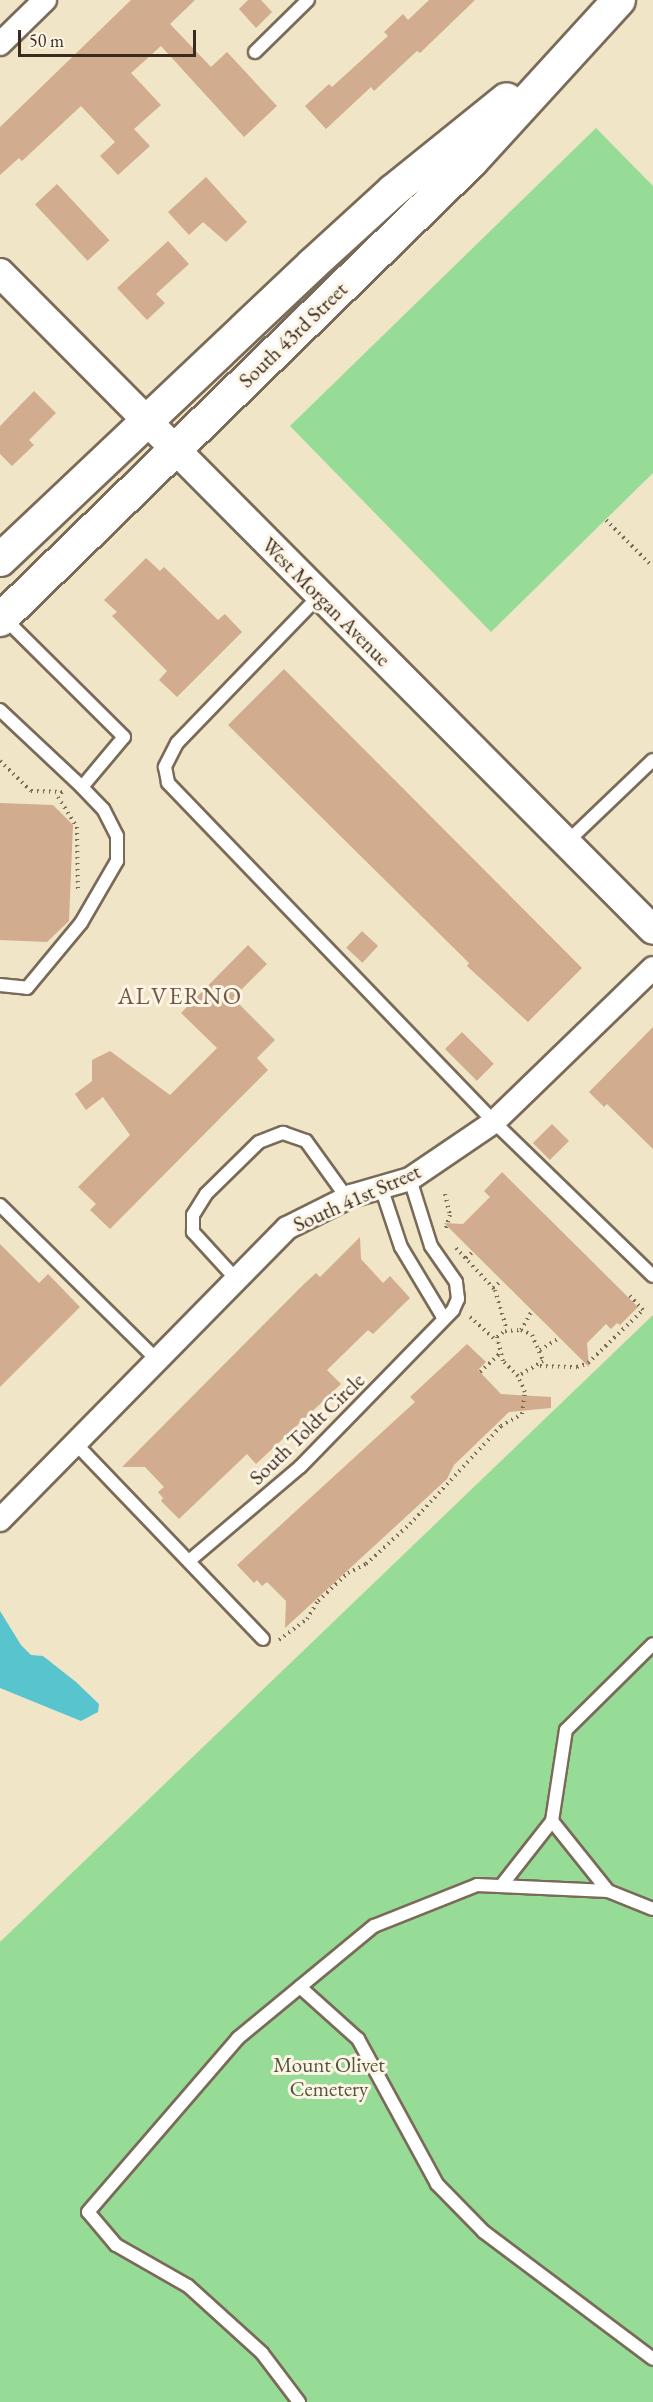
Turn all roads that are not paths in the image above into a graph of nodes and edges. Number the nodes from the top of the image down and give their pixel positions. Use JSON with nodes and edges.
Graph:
{"nodes":[{"id":1,"x":45,"y":0,"type":"edge"},
{"id":2,"x":308,"y":0,"type":"edge"},
{"id":3,"x":619,"y":0,"type":"edge"},
{"id":4,"x":578,"y":41,"type":"junction"},
{"id":5,"x":0,"y":44,"type":"edge"},
{"id":6,"x":255,"y":52,"type":"dead end"},
{"id":7,"x":4,"y":284,"type":"edge"},
{"id":8,"x":145,"y":422,"type":"junction"},
{"id":9,"x":174,"y":451,"type":"junction"},
{"id":10,"x":9,"y":551,"type":"edge"},
{"id":11,"x":48,"y":573,"type":"junction"},
{"id":12,"x":319,"y":596,"type":"junction"},
{"id":13,"x":2,"y":618,"type":"edge"},
{"id":14,"x":0,"y":711,"type":"edge"},
{"id":15,"x":653,"y":760,"type":"edge"},
{"id":16,"x":82,"y":787,"type":"junction"},
{"id":17,"x":566,"y":843,"type":"junction"},
{"id":18,"x":653,"y":930,"type":"edge"},
{"id":19,"x":653,"y":968,"type":"edge"},
{"id":20,"x":0,"y":985,"type":"edge"},
{"id":21,"x":494,"y":1122,"type":"junction"},
{"id":22,"x":410,"y":1179,"type":"junction"},
{"id":23,"x":381,"y":1187,"type":"junction"},
{"id":24,"x":347,"y":1198,"type":"junction"},
{"id":25,"x":0,"y":1205,"type":"edge"},
{"id":26,"x":653,"y":1276,"type":"edge"},
{"id":27,"x":236,"y":1279,"type":"junction"},
{"id":28,"x":444,"y":1317,"type":"junction"},
{"id":29,"x":157,"y":1360,"type":"junction"},
{"id":30,"x":76,"y":1444,"type":"junction"},
{"id":31,"x":0,"y":1520,"type":"edge"},
{"id":32,"x":189,"y":1561,"type":"junction"},
{"id":33,"x":263,"y":1639,"type":"road end"},
{"id":34,"x":653,"y":1644,"type":"edge"},
{"id":35,"x":552,"y":1821,"type":"junction"},
{"id":36,"x":501,"y":1886,"type":"junction"},
{"id":37,"x":608,"y":1891,"type":"junction"},
{"id":38,"x":653,"y":1909,"type":"edge"},
{"id":39,"x":300,"y":1987,"type":"junction"},
{"id":40,"x":653,"y":2359,"type":"edge"},
{"id":41,"x":299,"y":2402,"type":"edge"}],
"edges":[{"from":1,"to":5,"type":"street"},
{"from":2,"to":6,"type":"lane"},
{"from":3,"to":4,"type":"main road","name":"South 43rd Street"},
{"from":4,"to":8,"type":"main road","name":"South 43rd Street"},
{"from":4,"to":9,"type":"main road","name":"South 43rd Street"},
{"from":7,"to":8,"type":"street","name":"West Morgan Avenue"},
{"from":8,"to":9,"type":"street","name":"West Morgan Avenue"},
{"from":8,"to":10,"type":"main road","name":"South 43rd Street"},
{"from":9,"to":11,"type":"main road","name":"South 43rd Street"},
{"from":9,"to":12,"type":"street","name":"West Morgan Avenue"},
{"from":10,"to":11,"type":"main road"},
{"from":11,"to":13,"type":"main road","name":"South 43rd Street"},
{"from":12,"to":17,"type":"street","name":"West Morgan Avenue"},
{"from":12,"to":21,"type":"lane"},
{"from":13,"to":16,"type":"lane"},
{"from":14,"to":16,"type":"lane"},
{"from":15,"to":17,"type":"lane"},
{"from":16,"to":20,"type":"lane"},
{"from":17,"to":18,"type":"street","name":"West Morgan Avenue"},
{"from":19,"to":21,"type":"street","name":"South 41st Street"},
{"from":21,"to":22,"type":"street","name":"South 41st Street"},
{"from":21,"to":26,"type":"lane"},
{"from":22,"to":23,"type":"street","name":"South 41st Street"},
{"from":22,"to":28,"type":"lane","name":"South Toldt Circle"},
{"from":23,"to":24,"type":"street","name":"South 41st Street"},
{"from":23,"to":28,"type":"lane"},
{"from":24,"to":27,"type":"street","name":"South 41st Street"},
{"from":24,"to":27,"type":"lane"},
{"from":25,"to":29,"type":"lane"},
{"from":27,"to":29,"type":"street","name":"South 41st Street"},
{"from":28,"to":32,"type":"lane","name":"South Toldt Circle"},
{"from":29,"to":30,"type":"street","name":"South 41st Street"},
{"from":30,"to":31,"type":"street","name":"South 41st Street"},
{"from":30,"to":32,"type":"lane"},
{"from":32,"to":33,"type":"lane"},
{"from":34,"to":35,"type":"lane"},
{"from":35,"to":36,"type":"lane"},
{"from":35,"to":37,"type":"lane"},
{"from":36,"to":37,"type":"lane"},
{"from":36,"to":39,"type":"lane"},
{"from":37,"to":38,"type":"lane"},
{"from":39,"to":40,"type":"lane"},
{"from":39,"to":41,"type":"lane"}]}
